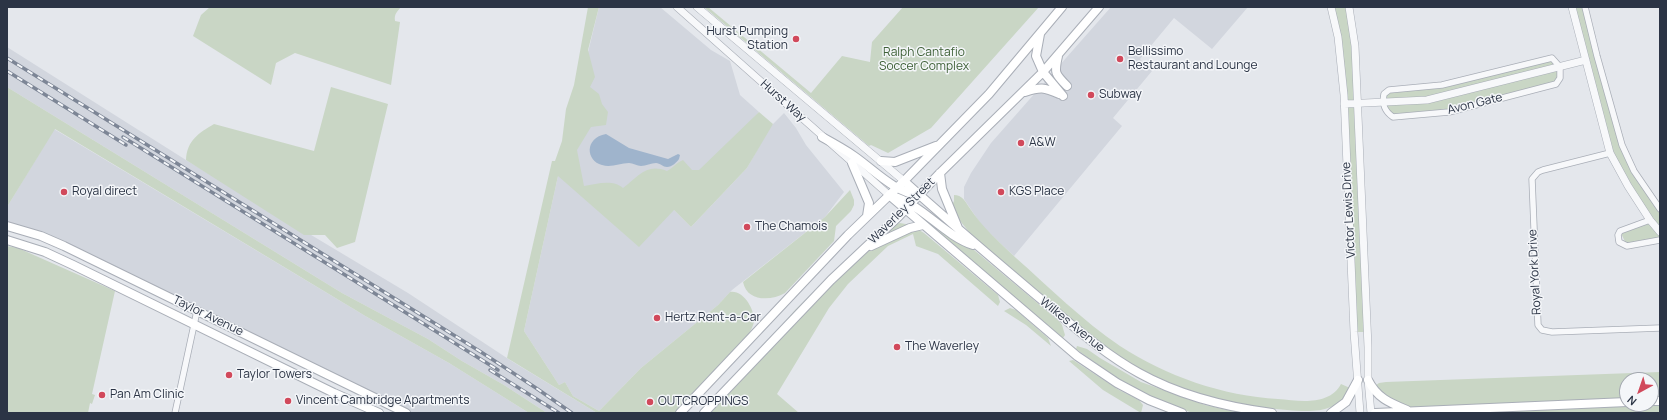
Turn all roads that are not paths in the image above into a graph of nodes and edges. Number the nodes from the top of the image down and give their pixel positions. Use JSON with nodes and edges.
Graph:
{"nodes":[{"id":1,"x":678,"y":7,"type":"edge"},
{"id":2,"x":698,"y":7,"type":"edge"},
{"id":3,"x":1062,"y":7,"type":"edge"},
{"id":4,"x":1099,"y":7,"type":"edge"},
{"id":5,"x":1331,"y":7,"type":"edge"},
{"id":6,"x":1349,"y":7,"type":"edge"},
{"id":7,"x":1572,"y":7,"type":"edge"},
{"id":8,"x":1585,"y":7,"type":"edge"},
{"id":9,"x":1040,"y":32,"type":"junction"},
{"id":10,"x":1058,"y":56,"type":"junction"},
{"id":11,"x":1586,"y":60,"type":"junction"},
{"id":12,"x":1560,"y":67,"type":"junction"},
{"id":13,"x":1043,"y":72,"type":"junction"},
{"id":14,"x":1067,"y":86,"type":"dead end"},
{"id":15,"x":1022,"y":93,"type":"junction"},
{"id":16,"x":1383,"y":102,"type":"junction"},
{"id":17,"x":1358,"y":103,"type":"junction"},
{"id":18,"x":1344,"y":104,"type":"junction"},
{"id":19,"x":822,"y":137,"type":"junction"},
{"id":20,"x":938,"y":145,"type":"junction"},
{"id":21,"x":1610,"y":153,"type":"junction"},
{"id":22,"x":881,"y":161,"type":"junction"},
{"id":23,"x":852,"y":163,"type":"junction"},
{"id":24,"x":940,"y":173,"type":"junction"},
{"id":25,"x":904,"y":181,"type":"junction"},
{"id":26,"x":896,"y":188,"type":"junction"},
{"id":27,"x":889,"y":195,"type":"junction"},
{"id":28,"x":920,"y":195,"type":"junction"},
{"id":29,"x":908,"y":208,"type":"junction"},
{"id":30,"x":1660,"y":208,"type":"edge"},
{"id":31,"x":866,"y":217,"type":"junction"},
{"id":32,"x":1650,"y":220,"type":"junction"},
{"id":33,"x":923,"y":225,"type":"junction"},
{"id":34,"x":7,"y":226,"type":"edge"},
{"id":35,"x":960,"y":230,"type":"junction"},
{"id":36,"x":1660,"y":232,"type":"edge"},
{"id":37,"x":7,"y":240,"type":"edge"},
{"id":38,"x":1660,"y":240,"type":"edge"},
{"id":39,"x":979,"y":247,"type":"junction"},
{"id":40,"x":862,"y":251,"type":"junction"},
{"id":41,"x":197,"y":311,"type":"junction"},
{"id":42,"x":195,"y":324,"type":"junction"},
{"id":43,"x":1660,"y":328,"type":"edge"},
{"id":44,"x":1358,"y":380,"type":"junction"},
{"id":45,"x":1368,"y":380,"type":"junction"},
{"id":46,"x":1619,"y":402,"type":"edge"},
{"id":47,"x":1409,"y":411,"type":"junction"},
{"id":48,"x":175,"y":413,"type":"edge"},
{"id":49,"x":379,"y":413,"type":"edge"},
{"id":50,"x":406,"y":413,"type":"edge"},
{"id":51,"x":680,"y":413,"type":"edge"},
{"id":52,"x":704,"y":413,"type":"edge"},
{"id":53,"x":1182,"y":413,"type":"edge"},
{"id":54,"x":1272,"y":413,"type":"edge"},
{"id":55,"x":1331,"y":413,"type":"edge"},
{"id":56,"x":1360,"y":413,"type":"edge"},
{"id":57,"x":1371,"y":413,"type":"edge"},
{"id":58,"x":1375,"y":413,"type":"edge"}],
"edges":[{"from":1,"to":19,"type":"street","name":"Hurst Way"},
{"from":2,"to":22,"type":"street","name":"Hurst Way"},
{"from":3,"to":9,"type":"main road","name":"Waverley Street"},
{"from":4,"to":10,"type":"main road","name":"Waverley Street"},
{"from":5,"to":18,"type":"street","name":"Victor Lewis Drive"},
{"from":6,"to":17,"type":"street","name":"Victor Lewis Drive"},
{"from":7,"to":11,"type":"street"},
{"from":8,"to":30,"type":"street"},
{"from":9,"to":13,"type":"main road"},
{"from":9,"to":20,"type":"main road","name":"Waverley Street"},
{"from":10,"to":13,"type":"main road","name":"Waverley Street"},
{"from":10,"to":14,"type":"main road"},
{"from":11,"to":12,"type":"street","name":"Avon Gate"},
{"from":11,"to":21,"type":"street"},
{"from":12,"to":16,"type":"street","name":"Avon Gate"},
{"from":12,"to":16,"type":"street"},
{"from":12,"to":16,"type":"street","name":"Avon Gate"},
{"from":13,"to":15,"type":"main road","name":"Waverley Street"},
{"from":13,"to":15,"type":"main road"},
{"from":15,"to":24,"type":"main road","name":"Waverley Street"},
{"from":16,"to":17,"type":"street","name":"Avon Gate"},
{"from":17,"to":18,"type":"street","name":"Avon Gate"},
{"from":17,"to":45,"type":"street","name":"Victor Lewis Drive"},
{"from":18,"to":44,"type":"street","name":"Victor Lewis Drive"},
{"from":19,"to":23,"type":"street","name":"Hurst Way"},
{"from":19,"to":26,"type":"main road"},
{"from":20,"to":22,"type":"main road"},
{"from":20,"to":25,"type":"main road","name":"Waverley Street"},
{"from":21,"to":32,"type":"street"},
{"from":21,"to":43,"type":"street","name":"Royal York Drive"},
{"from":22,"to":25,"type":"street","name":"Hurst Way"},
{"from":23,"to":27,"type":"street","name":"Hurst Way"},
{"from":23,"to":31,"type":"main road"},
{"from":24,"to":28,"type":"main road","name":"Waverley Street"},
{"from":24,"to":35,"type":"main road"},
{"from":25,"to":26,"type":"main road","name":"Waverley Street"},
{"from":25,"to":28,"type":"main road","name":"Wilkes Avenue"},
{"from":26,"to":27,"type":"main road","name":"Waverley Street"},
{"from":26,"to":28,"type":"main road"},
{"from":27,"to":29,"type":"main road","name":"Wilkes Avenue"},
{"from":27,"to":31,"type":"main road","name":"Waverley Street"},
{"from":28,"to":29,"type":"main road","name":"Waverley Street"},
{"from":28,"to":35,"type":"main road","name":"Wilkes Avenue"},
{"from":29,"to":33,"type":"main road","name":"Wilkes Avenue"},
{"from":29,"to":39,"type":"main road"},
{"from":29,"to":40,"type":"main road","name":"Waverley Street"},
{"from":31,"to":51,"type":"main road","name":"Waverley Street"},
{"from":32,"to":36,"type":"street"},
{"from":32,"to":38,"type":"street"},
{"from":33,"to":40,"type":"main road"},
{"from":33,"to":53,"type":"main road","name":"Wilkes Avenue"},
{"from":34,"to":41,"type":"main road","name":"Taylor Avenue"},
{"from":35,"to":39,"type":"main road","name":"Wilkes Avenue"},
{"from":37,"to":42,"type":"main road","name":"Taylor Avenue"},
{"from":39,"to":54,"type":"main road","name":"Wilkes Avenue"},
{"from":40,"to":52,"type":"main road","name":"Waverley Street"},
{"from":41,"to":42,"type":"street"},
{"from":41,"to":50,"type":"main road","name":"Taylor Avenue"},
{"from":42,"to":48,"type":"street"},
{"from":42,"to":49,"type":"main road","name":"Taylor Avenue"},
{"from":44,"to":55,"type":"main road"},
{"from":44,"to":56,"type":"street","name":"Victor Lewis Drive"},
{"from":45,"to":47,"type":"main road"},
{"from":45,"to":57,"type":"street","name":"Victor Lewis Drive"},
{"from":46,"to":47,"type":"main road"},
{"from":47,"to":58,"type":"main road"}]}
